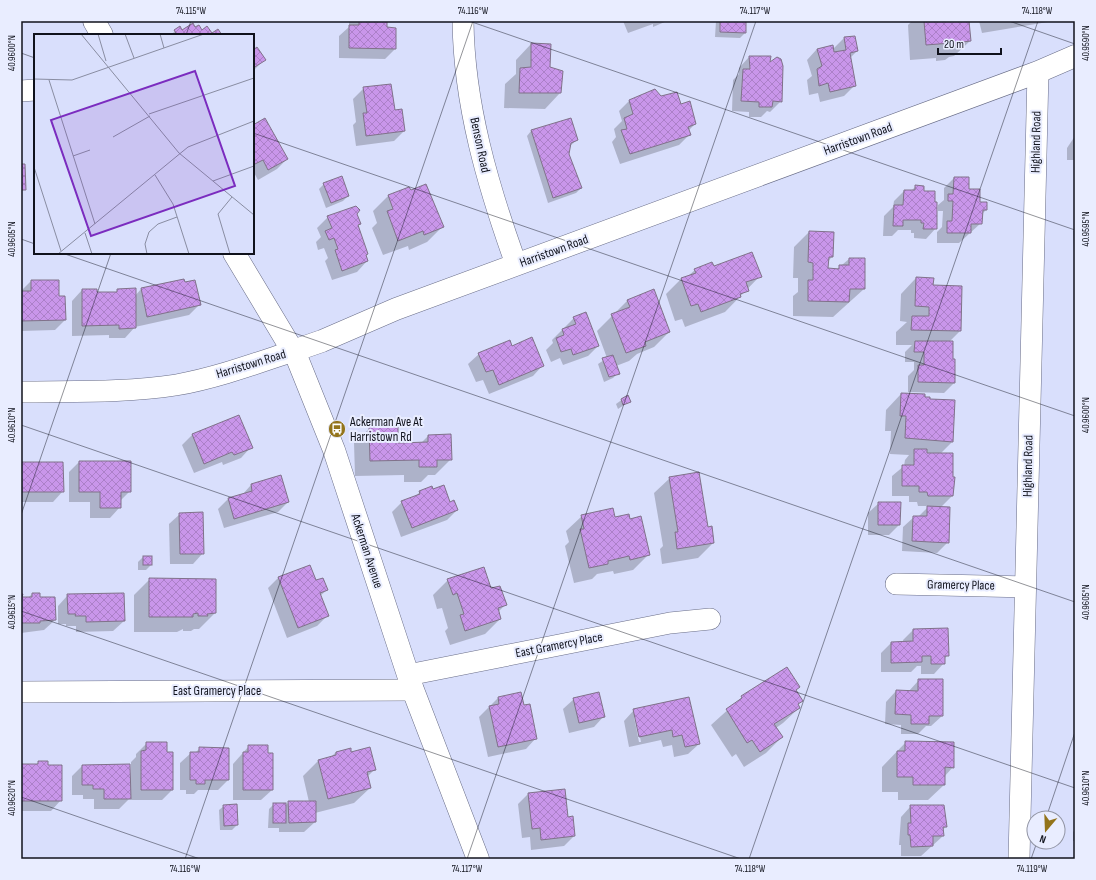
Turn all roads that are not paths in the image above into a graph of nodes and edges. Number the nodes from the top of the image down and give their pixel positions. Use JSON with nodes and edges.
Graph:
{"nodes":[{"id":1,"x":94,"y":21,"type":"edge"},
{"id":2,"x":463,"y":21,"type":"edge"},
{"id":3,"x":101,"y":34,"type":"edge"},
{"id":4,"x":1075,"y":56,"type":"edge"},
{"id":5,"x":1038,"y":72,"type":"junction"},
{"id":6,"x":21,"y":90,"type":"edge"},
{"id":7,"x":34,"y":90,"type":"edge"},
{"id":8,"x":235,"y":254,"type":"edge"},
{"id":9,"x":516,"y":264,"type":"junction"},
{"id":10,"x":293,"y":351,"type":"junction"},
{"id":11,"x":21,"y":392,"type":"edge"},
{"id":12,"x":896,"y":584,"type":"dead end"},
{"id":13,"x":1025,"y":587,"type":"junction"},
{"id":14,"x":710,"y":619,"type":"dead end"},
{"id":15,"x":410,"y":683,"type":"junction"},
{"id":16,"x":21,"y":692,"type":"edge"},
{"id":17,"x":478,"y":859,"type":"edge"},
{"id":18,"x":1019,"y":859,"type":"edge"}],
"edges":[{"from":1,"to":3,"type":"street"},
{"from":2,"to":9,"type":"street","name":"Benson Road"},
{"from":4,"to":5,"type":"street","name":"Harristown Road"},
{"from":5,"to":9,"type":"street","name":"Harristown Road"},
{"from":5,"to":13,"type":"street","name":"Highland Road"},
{"from":6,"to":7,"type":"street"},
{"from":8,"to":10,"type":"street","name":"Ackerman Avenue"},
{"from":9,"to":10,"type":"street","name":"Harristown Road"},
{"from":10,"to":11,"type":"street","name":"Harristown Road"},
{"from":10,"to":15,"type":"street","name":"Ackerman Avenue"},
{"from":12,"to":13,"type":"street","name":"Gramercy Place"},
{"from":13,"to":18,"type":"street","name":"Highland Road"},
{"from":14,"to":15,"type":"street","name":"East Gramercy Place"},
{"from":15,"to":16,"type":"street","name":"East Gramercy Place"},
{"from":15,"to":17,"type":"street","name":"Ackerman Avenue"}]}
